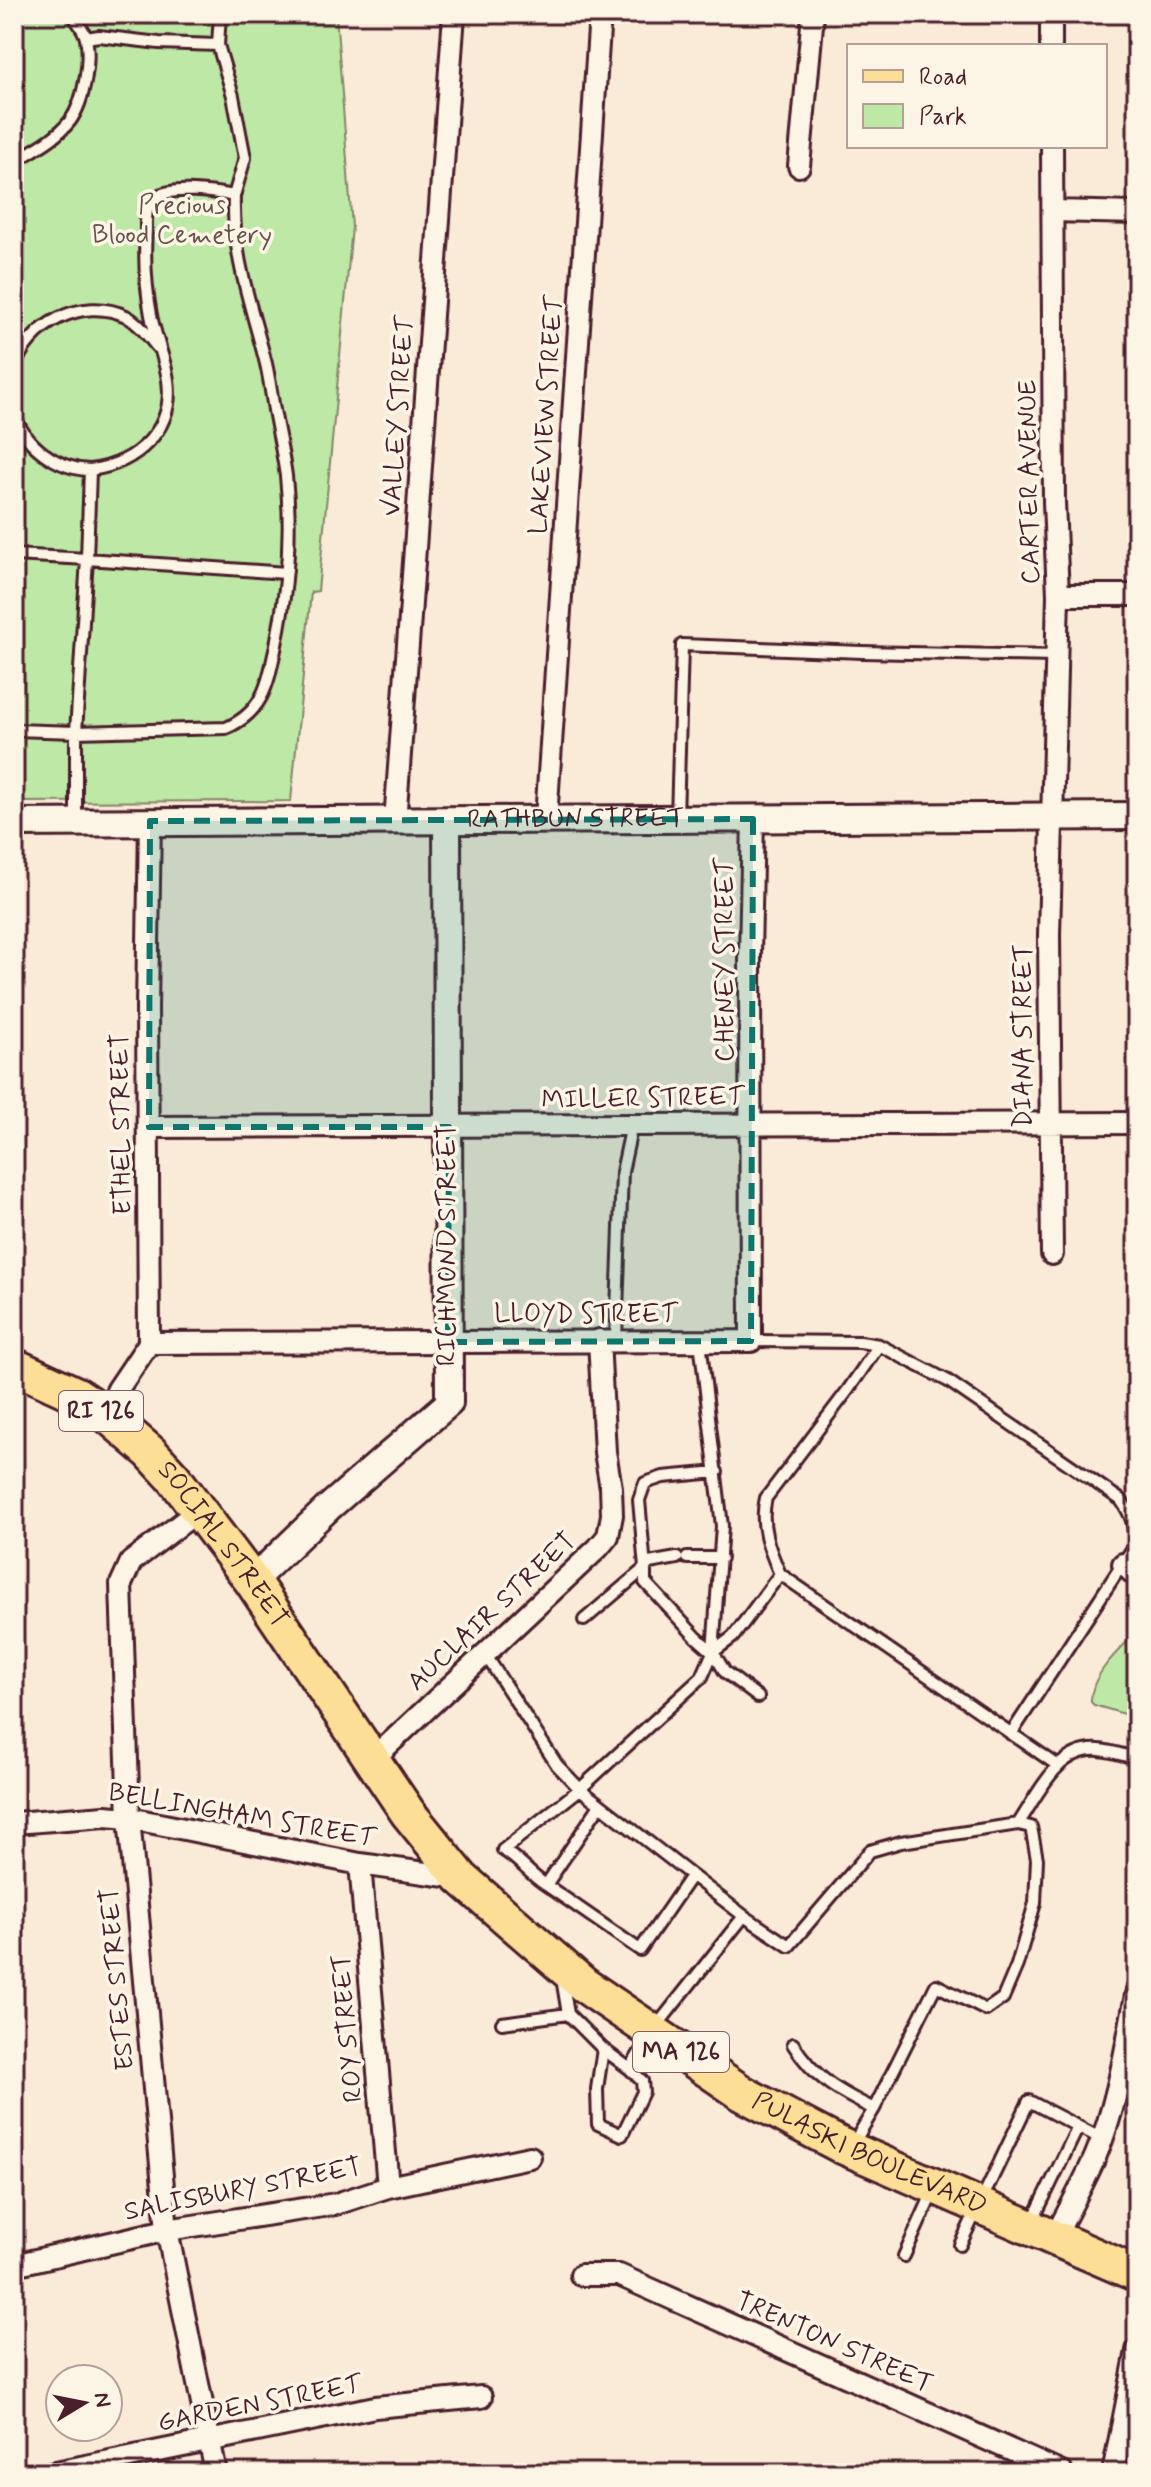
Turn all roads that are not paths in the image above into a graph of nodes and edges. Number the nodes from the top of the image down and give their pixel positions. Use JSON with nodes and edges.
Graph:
{"nodes":[{"id":1,"x":72,"y":14,"type":"edge"},
{"id":2,"x":220,"y":14,"type":"edge"},
{"id":3,"x":454,"y":14,"type":"edge"},
{"id":4,"x":600,"y":14,"type":"edge"},
{"id":5,"x":813,"y":14,"type":"edge"},
{"id":6,"x":1051,"y":14,"type":"edge"},
{"id":7,"x":86,"y":38,"type":"junction"},
{"id":8,"x":1051,"y":44,"type":"edge"},
{"id":9,"x":218,"y":45,"type":"junction"},
{"id":10,"x":1052,"y":148,"type":"edge"},
{"id":11,"x":14,"y":162,"type":"edge"},
{"id":12,"x":799,"y":166,"type":"dead end"},
{"id":13,"x":234,"y":196,"type":"junction"},
{"id":14,"x":1053,"y":211,"type":"junction"},
{"id":15,"x":1137,"y":213,"type":"edge"},
{"id":16,"x":158,"y":349,"type":"junction"},
{"id":17,"x":14,"y":369,"type":"edge"},
{"id":18,"x":14,"y":413,"type":"edge"},
{"id":19,"x":90,"y":470,"type":"junction"},
{"id":20,"x":14,"y":555,"type":"edge"},
{"id":21,"x":87,"y":559,"type":"junction"},
{"id":22,"x":286,"y":573,"type":"junction"},
{"id":23,"x":1058,"y":595,"type":"junction"},
{"id":24,"x":1137,"y":595,"type":"edge"},
{"id":25,"x":1056,"y":656,"type":"junction"},
{"id":26,"x":14,"y":730,"type":"edge"},
{"id":27,"x":76,"y":732,"type":"junction"},
{"id":28,"x":1137,"y":816,"type":"edge"},
{"id":29,"x":1052,"y":817,"type":"junction"},
{"id":30,"x":546,"y":819,"type":"junction"},
{"id":31,"x":677,"y":819,"type":"junction"},
{"id":32,"x":753,"y":819,"type":"junction"},
{"id":33,"x":150,"y":821,"type":"junction"},
{"id":34,"x":447,"y":821,"type":"junction"},
{"id":35,"x":76,"y":822,"type":"junction"},
{"id":36,"x":395,"y":822,"type":"junction"},
{"id":37,"x":14,"y":823,"type":"edge"},
{"id":38,"x":1137,"y":1123,"type":"edge"},
{"id":39,"x":752,"y":1124,"type":"junction"},
{"id":40,"x":1051,"y":1124,"type":"junction"},
{"id":41,"x":632,"y":1125,"type":"junction"},
{"id":42,"x":149,"y":1127,"type":"junction"},
{"id":43,"x":449,"y":1127,"type":"junction"},
{"id":44,"x":1052,"y":1254,"type":"dead end"},
{"id":45,"x":608,"y":1340,"type":"junction"},
{"id":46,"x":700,"y":1341,"type":"junction"},
{"id":47,"x":751,"y":1341,"type":"junction"},
{"id":48,"x":448,"y":1342,"type":"junction"},
{"id":49,"x":149,"y":1343,"type":"junction"},
{"id":50,"x":879,"y":1345,"type":"junction"},
{"id":51,"x":14,"y":1366,"type":"edge"},
{"id":52,"x":106,"y":1414,"type":"junction"},
{"id":53,"x":717,"y":1472,"type":"junction"},
{"id":54,"x":174,"y":1478,"type":"joint"},
{"id":55,"x":199,"y":1510,"type":"junction"},
{"id":56,"x":721,"y":1558,"type":"junction"},
{"id":57,"x":645,"y":1568,"type":"junction"},
{"id":58,"x":1130,"y":1571,"type":"edge"},
{"id":59,"x":780,"y":1574,"type":"junction"},
{"id":60,"x":252,"y":1581,"type":"junction"},
{"id":61,"x":584,"y":1620,"type":"dead end"},
{"id":62,"x":713,"y":1652,"type":"junction"},
{"id":63,"x":485,"y":1654,"type":"junction"},
{"id":64,"x":327,"y":1694,"type":"joint"},
{"id":65,"x":758,"y":1697,"type":"dead end"},
{"id":66,"x":1011,"y":1734,"type":"junction"},
{"id":67,"x":1137,"y":1758,"type":"edge"},
{"id":68,"x":372,"y":1760,"type":"junction"},
{"id":69,"x":1057,"y":1765,"type":"junction"},
{"id":70,"x":580,"y":1789,"type":"junction"},
{"id":71,"x":600,"y":1805,"type":"junction"},
{"id":72,"x":129,"y":1818,"type":"junction"},
{"id":73,"x":14,"y":1823,"type":"edge"},
{"id":74,"x":1018,"y":1824,"type":"junction"},
{"id":75,"x":360,"y":1864,"type":"junction"},
{"id":76,"x":691,"y":1876,"type":"junction"},
{"id":77,"x":461,"y":1878,"type":"junction"},
{"id":78,"x":546,"y":1885,"type":"junction"},
{"id":79,"x":744,"y":1916,"type":"junction"},
{"id":80,"x":562,"y":1965,"type":"junction"},
{"id":81,"x":1137,"y":1990,"type":"edge"},
{"id":82,"x":568,"y":2014,"type":"junction"},
{"id":83,"x":502,"y":2023,"type":"dead end"},
{"id":84,"x":652,"y":2032,"type":"junction"},
{"id":85,"x":793,"y":2044,"type":"dead end"},
{"id":86,"x":603,"y":2049,"type":"junction"},
{"id":87,"x":630,"y":2069,"type":"junction"},
{"id":88,"x":874,"y":2109,"type":"junction"},
{"id":89,"x":1078,"y":2127,"type":"junction"},
{"id":90,"x":1102,"y":2139,"type":"junction"},
{"id":91,"x":850,"y":2149,"type":"junction"},
{"id":92,"x":530,"y":2157,"type":"dead end"},
{"id":93,"x":388,"y":2187,"type":"junction"},
{"id":94,"x":935,"y":2187,"type":"junction"},
{"id":95,"x":979,"y":2206,"type":"junction"},
{"id":96,"x":167,"y":2230,"type":"junction"},
{"id":97,"x":1042,"y":2233,"type":"junction"},
{"id":98,"x":960,"y":2245,"type":"dead end"},
{"id":99,"x":904,"y":2256,"type":"dead end"},
{"id":100,"x":14,"y":2265,"type":"edge"},
{"id":101,"x":1137,"y":2274,"type":"edge"},
{"id":102,"x":581,"y":2275,"type":"dead end"},
{"id":103,"x":1137,"y":2351,"type":"edge"},
{"id":104,"x":481,"y":2397,"type":"dead end"},
{"id":105,"x":209,"y":2439,"type":"junction"},
{"id":106,"x":51,"y":2473,"type":"edge"},
{"id":107,"x":216,"y":2473,"type":"edge"},
{"id":108,"x":1062,"y":2473,"type":"edge"},
{"id":109,"x":1113,"y":2473,"type":"edge"}],
"edges":[{"from":1,"to":7,"type":"lane"},
{"from":2,"to":9,"type":"lane"},
{"from":3,"to":36,"type":"street","name":"VALLEY STREET"},
{"from":4,"to":30,"type":"street","name":"LAKEVIEW STREET"},
{"from":5,"to":12,"type":"street"},
{"from":6,"to":8,"type":"street"},
{"from":7,"to":9,"type":"lane"},
{"from":7,"to":11,"type":"lane"},
{"from":9,"to":13,"type":"lane"},
{"from":10,"to":14,"type":"street","name":"CARTER AVENUE"},
{"from":13,"to":16,"type":"lane"},
{"from":13,"to":22,"type":"lane"},
{"from":14,"to":15,"type":"street"},
{"from":14,"to":23,"type":"street","name":"CARTER AVENUE"},
{"from":16,"to":17,"type":"lane"},
{"from":16,"to":19,"type":"lane"},
{"from":18,"to":19,"type":"lane"},
{"from":19,"to":21,"type":"lane"},
{"from":20,"to":21,"type":"lane"},
{"from":21,"to":22,"type":"lane"},
{"from":21,"to":27,"type":"lane"},
{"from":22,"to":27,"type":"lane"},
{"from":23,"to":24,"type":"street"},
{"from":23,"to":25,"type":"street","name":"CARTER AVENUE"},
{"from":25,"to":29,"type":"street","name":"CARTER AVENUE"},
{"from":25,"to":31,"type":"lane"},
{"from":26,"to":27,"type":"lane"},
{"from":27,"to":35,"type":"lane"},
{"from":28,"to":29,"type":"street","name":"RATHBUN STREET"},
{"from":29,"to":32,"type":"street","name":"RATHBUN STREET"},
{"from":29,"to":40,"type":"street","name":"DIANA STREET"},
{"from":30,"to":31,"type":"street","name":"RATHBUN STREET"},
{"from":30,"to":34,"type":"street","name":"RATHBUN STREET"},
{"from":31,"to":32,"type":"street","name":"RATHBUN STREET"},
{"from":32,"to":39,"type":"street","name":"CHENEY STREET"},
{"from":33,"to":35,"type":"street","name":"RATHBUN STREET"},
{"from":33,"to":36,"type":"street","name":"RATHBUN STREET"},
{"from":33,"to":42,"type":"street","name":"ETHEL STREET"},
{"from":34,"to":36,"type":"street","name":"RATHBUN STREET"},
{"from":34,"to":43,"type":"street","name":"RICHMOND STREET"},
{"from":35,"to":37,"type":"street","name":"RATHBUN STREET"},
{"from":38,"to":40,"type":"street","name":"MILLER STREET"},
{"from":39,"to":40,"type":"street","name":"MILLER STREET"},
{"from":39,"to":41,"type":"street","name":"MILLER STREET"},
{"from":39,"to":47,"type":"street","name":"CHENEY STREET"},
{"from":40,"to":44,"type":"street","name":"DIANA STREET"},
{"from":41,"to":43,"type":"street","name":"MILLER STREET"},
{"from":41,"to":45,"type":"lane"},
{"from":42,"to":43,"type":"street","name":"MILLER STREET"},
{"from":42,"to":49,"type":"street","name":"ETHEL STREET"},
{"from":43,"to":48,"type":"street","name":"RICHMOND STREET"},
{"from":45,"to":46,"type":"street","name":"LLOYD STREET"},
{"from":45,"to":48,"type":"street","name":"LLOYD STREET"},
{"from":45,"to":63,"type":"street","name":"AUCLAIR STREET"},
{"from":46,"to":47,"type":"street","name":"LLOYD STREET"},
{"from":46,"to":53,"type":"lane"},
{"from":47,"to":50,"type":"lane","name":"LLOYD STREET"},
{"from":48,"to":49,"type":"street","name":"LLOYD STREET"},
{"from":48,"to":60,"type":"street","name":"RICHMOND STREET"},
{"from":49,"to":52,"type":"street"},
{"from":50,"to":58,"type":"lane"},
{"from":50,"to":59,"type":"lane"},
{"from":51,"to":52,"type":"main road","name":"SOCIAL STREET","number":"RI 126"},
{"from":52,"to":54,"type":"main road","name":"SOCIAL STREET","number":"RI 126"},
{"from":53,"to":56,"type":"lane"},
{"from":53,"to":57,"type":"lane"},
{"from":54,"to":55,"type":"main road","name":"SOCIAL STREET","number":"MA 126"},
{"from":55,"to":60,"type":"main road","name":"SOCIAL STREET","number":"MA 126"},
{"from":55,"to":72,"type":"street","name":"ESTES STREET"},
{"from":56,"to":57,"type":"lane"},
{"from":56,"to":62,"type":"lane"},
{"from":57,"to":61,"type":"lane"},
{"from":57,"to":62,"type":"lane"},
{"from":58,"to":66,"type":"lane"},
{"from":59,"to":62,"type":"lane"},
{"from":59,"to":66,"type":"lane"},
{"from":60,"to":64,"type":"main road","name":"SOCIAL STREET","number":"MA 126"},
{"from":62,"to":65,"type":"lane"},
{"from":62,"to":70,"type":"lane"},
{"from":63,"to":68,"type":"street","name":"AUCLAIR STREET"},
{"from":63,"to":70,"type":"lane"},
{"from":64,"to":68,"type":"main road","name":"PULASKI BOULEVARD","number":"MA 126"},
{"from":66,"to":69,"type":"lane"},
{"from":67,"to":69,"type":"lane"},
{"from":68,"to":77,"type":"main road","name":"PULASKI BOULEVARD","number":"MA 126"},
{"from":69,"to":74,"type":"lane"},
{"from":70,"to":71,"type":"lane"},
{"from":70,"to":78,"type":"lane"},
{"from":71,"to":76,"type":"lane"},
{"from":71,"to":78,"type":"lane"},
{"from":72,"to":73,"type":"street","name":"BELLINGHAM STREET"},
{"from":72,"to":75,"type":"street","name":"BELLINGHAM STREET"},
{"from":72,"to":96,"type":"street","name":"ESTES STREET"},
{"from":74,"to":79,"type":"lane"},
{"from":74,"to":88,"type":"lane"},
{"from":75,"to":77,"type":"street","name":"BELLINGHAM STREET"},
{"from":75,"to":93,"type":"street","name":"ROY STREET"},
{"from":76,"to":78,"type":"lane"},
{"from":76,"to":79,"type":"lane"},
{"from":77,"to":80,"type":"main road","name":"PULASKI BOULEVARD","number":"MA 126"},
{"from":79,"to":84,"type":"lane"},
{"from":80,"to":82,"type":"lane"},
{"from":80,"to":84,"type":"main road","name":"PULASKI BOULEVARD","number":"MA 126"},
{"from":81,"to":90,"type":"street"},
{"from":82,"to":83,"type":"lane"},
{"from":82,"to":86,"type":"lane"},
{"from":84,"to":87,"type":"lane"},
{"from":84,"to":91,"type":"main road","name":"PULASKI BOULEVARD","number":"MA 126"},
{"from":85,"to":88,"type":"lane"},
{"from":86,"to":87,"type":"lane"},
{"from":86,"to":87,"type":"lane"},
{"from":88,"to":91,"type":"lane"},
{"from":89,"to":90,"type":"lane"},
{"from":89,"to":95,"type":"lane"},
{"from":89,"to":97,"type":"lane"},
{"from":90,"to":97,"type":"street"},
{"from":91,"to":94,"type":"main road","name":"PULASKI BOULEVARD","number":"MA 126"},
{"from":92,"to":93,"type":"street","name":"SALISBURY STREET"},
{"from":93,"to":96,"type":"street","name":"SALISBURY STREET"},
{"from":94,"to":95,"type":"main road","name":"PULASKI BOULEVARD","number":"MA 126"},
{"from":94,"to":99,"type":"lane"},
{"from":95,"to":97,"type":"main road","name":"PULASKI BOULEVARD","number":"MA 126"},
{"from":95,"to":98,"type":"lane"},
{"from":96,"to":100,"type":"street","name":"SALISBURY STREET"},
{"from":96,"to":105,"type":"street","name":"ESTES STREET"},
{"from":97,"to":101,"type":"main road","name":"PULASKI BOULEVARD","number":"MA 126"},
{"from":102,"to":108,"type":"street","name":"TRENTON STREET"},
{"from":103,"to":109,"type":"street"},
{"from":104,"to":105,"type":"street","name":"GARDEN STREET"},
{"from":105,"to":106,"type":"street","name":"GARDEN STREET"},
{"from":105,"to":107,"type":"street","name":"ESTES STREET"}]}
